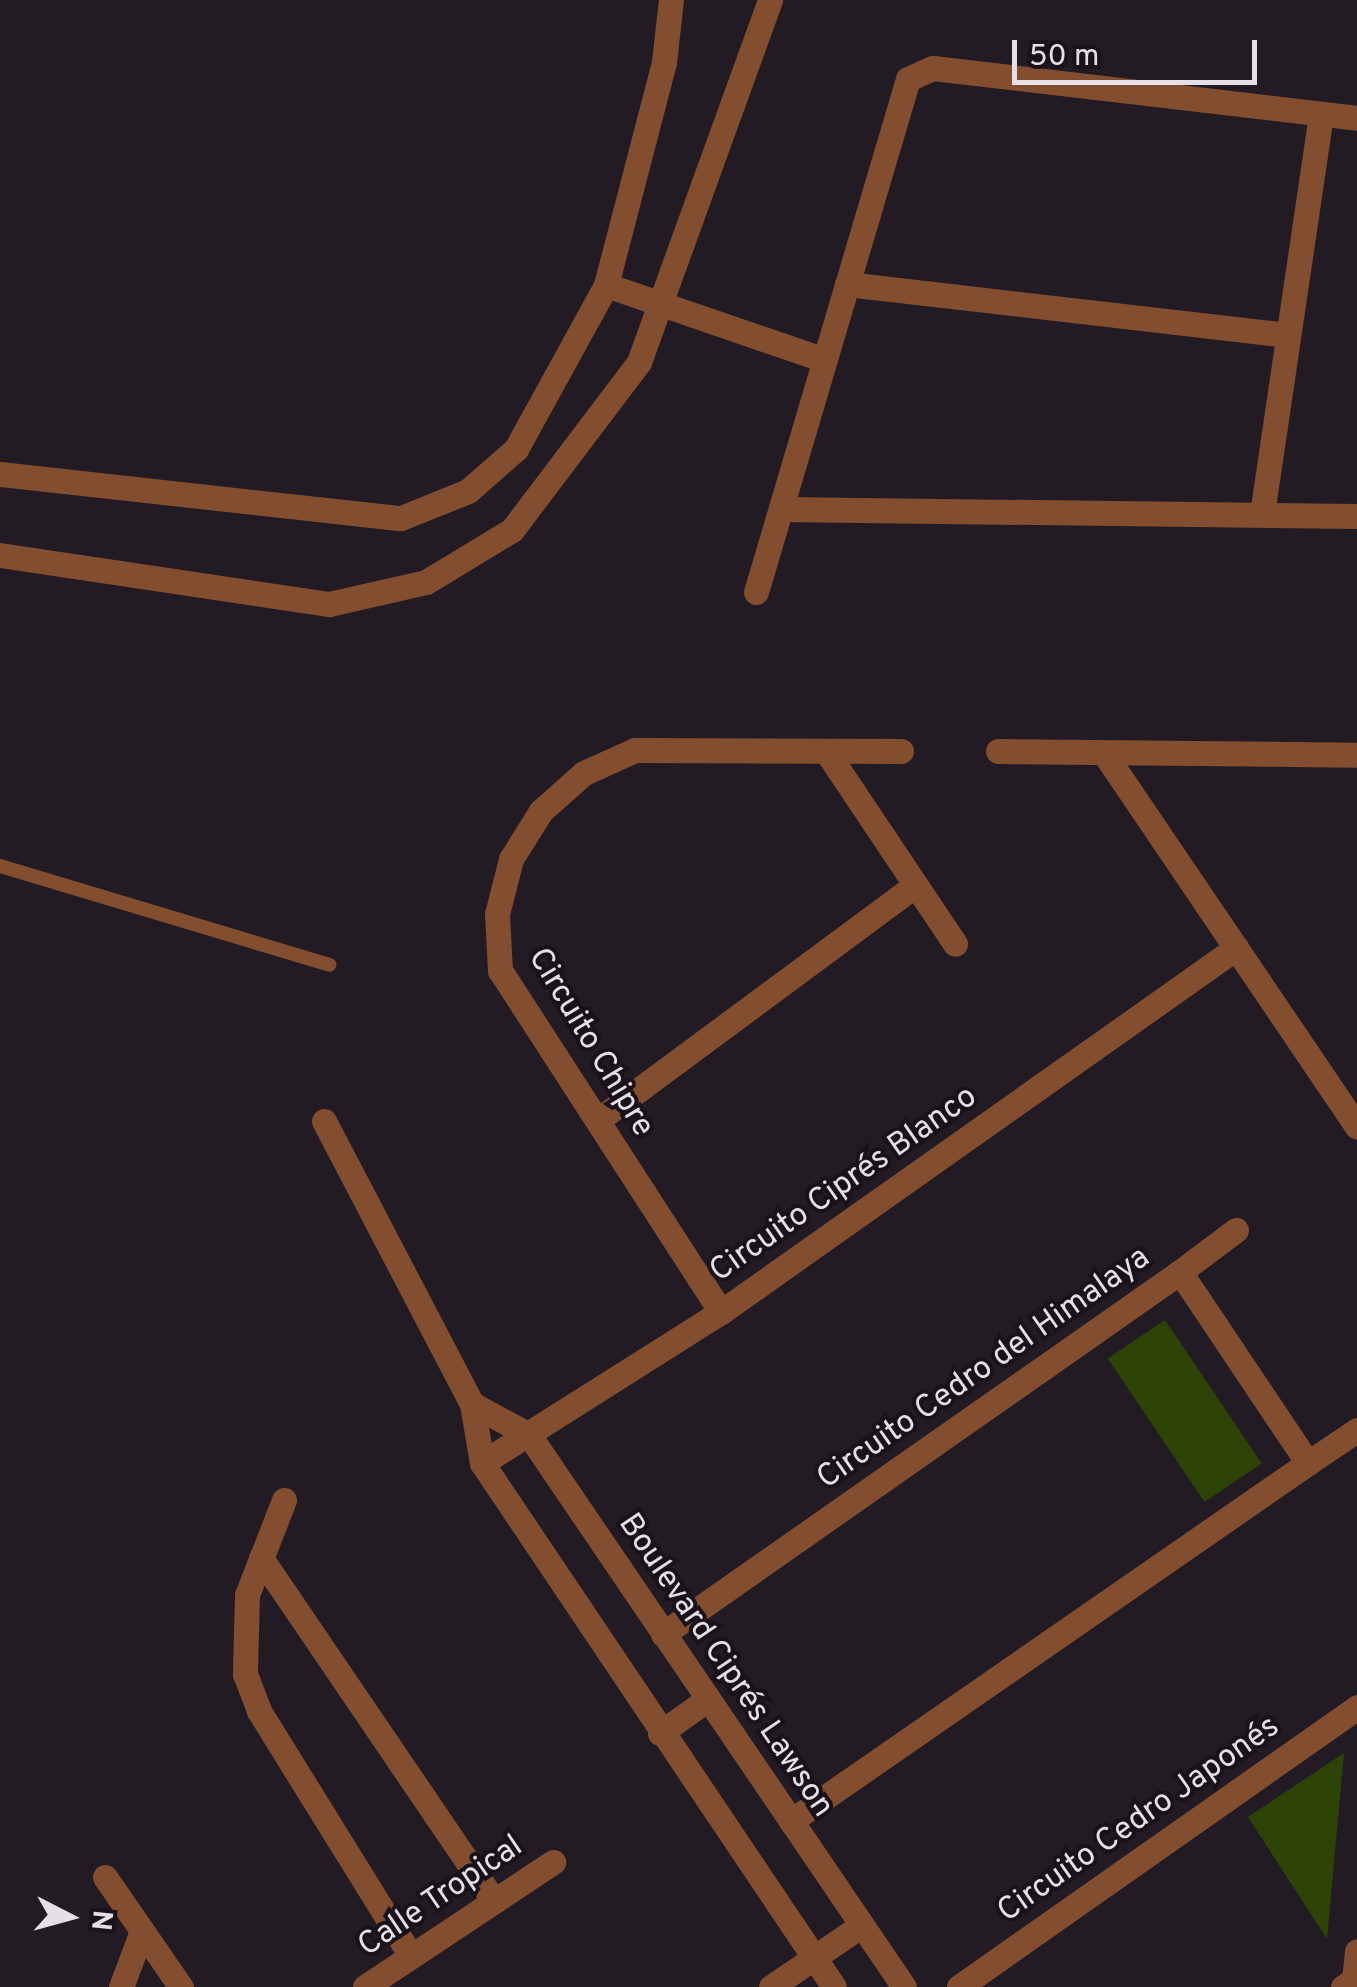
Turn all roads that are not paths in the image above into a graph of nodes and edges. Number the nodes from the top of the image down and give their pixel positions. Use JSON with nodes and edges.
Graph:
{"nodes":[{"id":1,"x":671,"y":0,"type":"edge"},
{"id":2,"x":770,"y":0,"type":"edge"},
{"id":3,"x":1321,"y":114,"type":"junction"},
{"id":4,"x":1357,"y":118,"type":"edge"},
{"id":5,"x":847,"y":284,"type":"junction"},
{"id":6,"x":606,"y":285,"type":"junction"},
{"id":7,"x":662,"y":302,"type":"junction"},
{"id":8,"x":1288,"y":335,"type":"junction"},
{"id":9,"x":824,"y":360,"type":"junction"},
{"id":10,"x":0,"y":474,"type":"edge"},
{"id":11,"x":780,"y":508,"type":"junction"},
{"id":12,"x":1262,"y":514,"type":"junction"},
{"id":13,"x":1357,"y":516,"type":"edge"},
{"id":14,"x":0,"y":555,"type":"edge"},
{"id":15,"x":756,"y":592,"type":"dead end"},
{"id":16,"x":826,"y":751,"type":"junction"},
{"id":17,"x":901,"y":751,"type":"dead end"},
{"id":18,"x":998,"y":751,"type":"dead end"},
{"id":19,"x":1104,"y":752,"type":"junction"},
{"id":20,"x":1357,"y":755,"type":"edge"},
{"id":21,"x":0,"y":866,"type":"edge"},
{"id":22,"x":916,"y":885,"type":"junction"},
{"id":23,"x":955,"y":944,"type":"dead end"},
{"id":24,"x":1236,"y":948,"type":"junction"},
{"id":25,"x":329,"y":965,"type":"dead end"},
{"id":26,"x":598,"y":1120,"type":"junction"},
{"id":27,"x":324,"y":1122,"type":"dead end"},
{"id":28,"x":1357,"y":1126,"type":"edge"},
{"id":29,"x":1236,"y":1230,"type":"dead end"},
{"id":30,"x":1180,"y":1272,"type":"junction"},
{"id":31,"x":721,"y":1312,"type":"junction"},
{"id":32,"x":472,"y":1404,"type":"junction"},
{"id":33,"x":1357,"y":1430,"type":"edge"},
{"id":34,"x":528,"y":1435,"type":"junction"},
{"id":35,"x":482,"y":1463,"type":"junction"},
{"id":36,"x":1308,"y":1463,"type":"junction"},
{"id":37,"x":284,"y":1500,"type":"dead end"},
{"id":38,"x":262,"y":1558,"type":"junction"},
{"id":39,"x":664,"y":1634,"type":"junction"},
{"id":40,"x":708,"y":1699,"type":"junction"},
{"id":41,"x":1357,"y":1707,"type":"edge"},
{"id":42,"x":660,"y":1733,"type":"junction"},
{"id":43,"x":791,"y":1821,"type":"junction"},
{"id":44,"x":553,"y":1862,"type":"dead end"},
{"id":45,"x":105,"y":1877,"type":"dead end"},
{"id":46,"x":494,"y":1901,"type":"junction"},
{"id":47,"x":862,"y":1925,"type":"junction"},
{"id":48,"x":142,"y":1930,"type":"junction"},
{"id":49,"x":1357,"y":1951,"type":"edge"},
{"id":50,"x":412,"y":1956,"type":"junction"},
{"id":51,"x":814,"y":1958,"type":"junction"},
{"id":52,"x":121,"y":1987,"type":"edge"},
{"id":53,"x":181,"y":1987,"type":"edge"},
{"id":54,"x":365,"y":1987,"type":"edge"},
{"id":55,"x":771,"y":1987,"type":"edge"},
{"id":56,"x":834,"y":1987,"type":"edge"},
{"id":57,"x":904,"y":1987,"type":"edge"},
{"id":58,"x":958,"y":1987,"type":"edge"},
{"id":59,"x":1343,"y":1987,"type":"edge"}],
"edges":[{"from":1,"to":6,"type":"street"},
{"from":2,"to":7,"type":"street"},
{"from":3,"to":4,"type":"street"},
{"from":3,"to":5,"type":"street"},
{"from":3,"to":8,"type":"street"},
{"from":5,"to":8,"type":"street"},
{"from":5,"to":9,"type":"street"},
{"from":6,"to":7,"type":"street"},
{"from":6,"to":10,"type":"street"},
{"from":7,"to":9,"type":"street"},
{"from":7,"to":14,"type":"street"},
{"from":8,"to":12,"type":"street"},
{"from":9,"to":11,"type":"street"},
{"from":11,"to":12,"type":"street"},
{"from":11,"to":15,"type":"street"},
{"from":12,"to":13,"type":"street"},
{"from":16,"to":17,"type":"street","name":"Circuito Chipre"},
{"from":16,"to":22,"type":"street"},
{"from":16,"to":26,"type":"street","name":"Circuito Chipre"},
{"from":18,"to":19,"type":"street"},
{"from":19,"to":20,"type":"street"},
{"from":19,"to":24,"type":"street"},
{"from":21,"to":25,"type":"lane"},
{"from":22,"to":23,"type":"street"},
{"from":22,"to":26,"type":"street"},
{"from":24,"to":28,"type":"street"},
{"from":24,"to":31,"type":"street","name":"Circuito Ciprés Blanco"},
{"from":26,"to":31,"type":"street","name":"Circuito Chipre"},
{"from":27,"to":32,"type":"street"},
{"from":29,"to":30,"type":"street"},
{"from":30,"to":36,"type":"street","name":"Circuito Cedro del Himalaya"},
{"from":30,"to":39,"type":"street","name":"Circuito Cedro del Himalaya"},
{"from":31,"to":34,"type":"street","name":"Circuito Ciprés Blanco"},
{"from":32,"to":34,"type":"street","name":"Boulevard Ciprés Lawson"},
{"from":32,"to":35,"type":"street"},
{"from":33,"to":36,"type":"street"},
{"from":34,"to":35,"type":"street","name":"Circuito Ciprés Blanco"},
{"from":34,"to":39,"type":"street","name":"Boulevard Ciprés Lawson"},
{"from":35,"to":42,"type":"street"},
{"from":36,"to":43,"type":"street"},
{"from":37,"to":38,"type":"street"},
{"from":38,"to":46,"type":"street"},
{"from":38,"to":50,"type":"street"},
{"from":39,"to":40,"type":"street","name":"Boulevard Ciprés Lawson"},
{"from":40,"to":42,"type":"street"},
{"from":40,"to":43,"type":"street","name":"Boulevard Ciprés Lawson"},
{"from":41,"to":58,"type":"street","name":"Circuito Cedro Japonés"},
{"from":42,"to":51,"type":"street"},
{"from":43,"to":47,"type":"street","name":"Boulevard Ciprés Lawson"},
{"from":44,"to":46,"type":"street","name":"Calle Tropical"},
{"from":45,"to":48,"type":"street"},
{"from":46,"to":50,"type":"street","name":"Calle Tropical"},
{"from":47,"to":51,"type":"street"},
{"from":47,"to":57,"type":"street","name":"Boulevard Ciprés Lawson"},
{"from":48,"to":52,"type":"street"},
{"from":48,"to":53,"type":"street"},
{"from":49,"to":59,"type":"street"},
{"from":50,"to":54,"type":"street","name":"Calle Tropical"},
{"from":51,"to":55,"type":"street"},
{"from":51,"to":56,"type":"street"}]}
